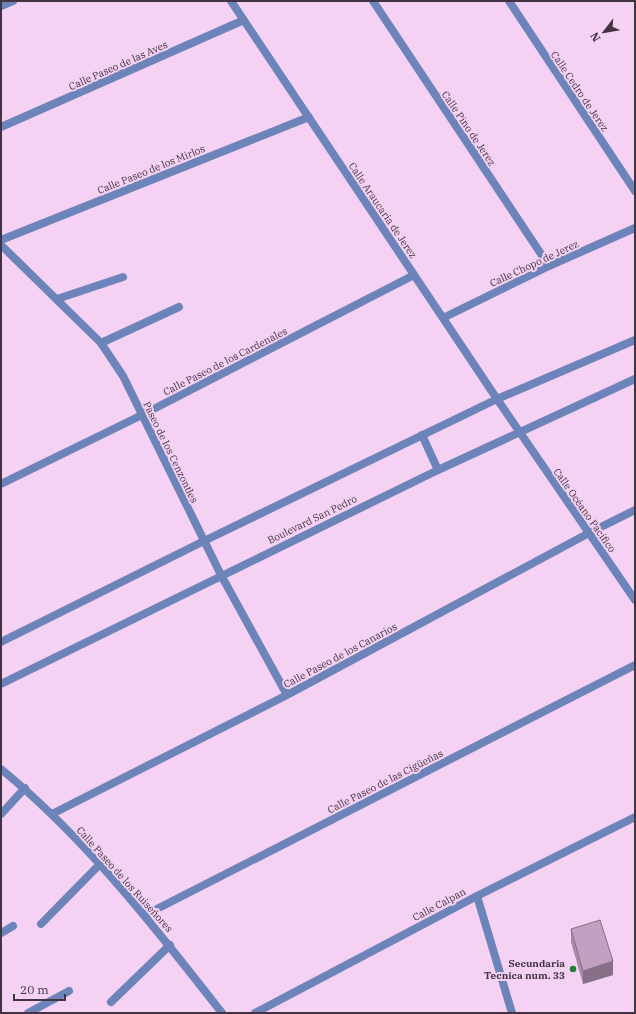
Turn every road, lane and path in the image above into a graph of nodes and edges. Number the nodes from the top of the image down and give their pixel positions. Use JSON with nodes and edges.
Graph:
{"nodes":[{"id":1,"x":12,"y":1,"type":"edge"},
{"id":2,"x":231,"y":1,"type":"edge"},
{"id":3,"x":373,"y":1,"type":"edge"},
{"id":4,"x":509,"y":1,"type":"edge"},
{"id":5,"x":1,"y":6,"type":"edge"},
{"id":6,"x":244,"y":20,"type":"junction"},
{"id":7,"x":309,"y":117,"type":"junction"},
{"id":8,"x":1,"y":127,"type":"edge"},
{"id":9,"x":635,"y":192,"type":"edge"},
{"id":10,"x":635,"y":228,"type":"edge"},
{"id":11,"x":1,"y":240,"type":"edge"},
{"id":12,"x":1,"y":245,"type":"edge"},
{"id":13,"x":549,"y":266,"type":"junction"},
{"id":14,"x":414,"y":275,"type":"junction"},
{"id":15,"x":123,"y":277,"type":"dead end"},
{"id":16,"x":57,"y":299,"type":"junction"},
{"id":17,"x":179,"y":307,"type":"dead end"},
{"id":18,"x":443,"y":318,"type":"junction"},
{"id":19,"x":635,"y":340,"type":"edge"},
{"id":20,"x":101,"y":343,"type":"junction"},
{"id":21,"x":635,"y":379,"type":"edge"},
{"id":22,"x":497,"y":399,"type":"junction"},
{"id":23,"x":142,"y":416,"type":"junction"},
{"id":24,"x":519,"y":431,"type":"junction"},
{"id":25,"x":422,"y":435,"type":"junction"},
{"id":26,"x":438,"y":470,"type":"junction"},
{"id":27,"x":1,"y":484,"type":"edge"},
{"id":28,"x":635,"y":510,"type":"edge"},
{"id":29,"x":589,"y":533,"type":"junction"},
{"id":30,"x":204,"y":541,"type":"junction"},
{"id":31,"x":221,"y":575,"type":"junction"},
{"id":32,"x":635,"y":600,"type":"edge"},
{"id":33,"x":1,"y":642,"type":"edge"},
{"id":34,"x":635,"y":665,"type":"edge"},
{"id":35,"x":1,"y":684,"type":"edge"},
{"id":36,"x":287,"y":695,"type":"junction"},
{"id":37,"x":1,"y":769,"type":"edge"},
{"id":38,"x":25,"y":788,"type":"junction"},
{"id":39,"x":1,"y":814,"type":"edge"},
{"id":40,"x":52,"y":814,"type":"junction"},
{"id":41,"x":635,"y":817,"type":"edge"},
{"id":42,"x":100,"y":864,"type":"junction"},
{"id":43,"x":477,"y":896,"type":"junction"},
{"id":44,"x":145,"y":915,"type":"junction"},
{"id":45,"x":41,"y":924,"type":"dead end"},
{"id":46,"x":13,"y":926,"type":"dead end"},
{"id":47,"x":1,"y":933,"type":"edge"},
{"id":48,"x":170,"y":945,"type":"junction"},
{"id":49,"x":69,"y":991,"type":"dead end"},
{"id":50,"x":111,"y":1002,"type":"dead end"},
{"id":51,"x":28,"y":1013,"type":"edge"},
{"id":52,"x":222,"y":1013,"type":"edge"},
{"id":53,"x":255,"y":1013,"type":"edge"},
{"id":54,"x":512,"y":1013,"type":"edge"}],
"edges":[{"from":1,"to":5,"type":"street"},
{"from":2,"to":6,"type":"street","name":"Calle Araucaria de Jerez"},
{"from":3,"to":13,"type":"street","name":"Calle Pino de Jerez"},
{"from":4,"to":9,"type":"street","name":"Calle Cedro de Jerez"},
{"from":6,"to":7,"type":"street","name":"Calle Araucaria de Jerez"},
{"from":6,"to":8,"type":"street","name":"Calle Paseo de las Aves"},
{"from":7,"to":11,"type":"street","name":"Calle Paseo de los Mirlos"},
{"from":7,"to":14,"type":"street","name":"Calle Araucaria de Jerez"},
{"from":10,"to":13,"type":"street","name":"Calle Chopo de Jerez"},
{"from":12,"to":16,"type":"street","name":"Paseo de los Cenzontles"},
{"from":13,"to":18,"type":"street","name":"Calle Chopo de Jerez"},
{"from":14,"to":18,"type":"street","name":"Calle Araucaria de Jerez"},
{"from":14,"to":23,"type":"street","name":"Calle Paseo de los Cardenales"},
{"from":15,"to":16,"type":"street"},
{"from":16,"to":20,"type":"street","name":"Paseo de los Cenzontles"},
{"from":17,"to":20,"type":"street"},
{"from":18,"to":22,"type":"street","name":"Calle Araucaria de Jerez"},
{"from":19,"to":22,"type":"street"},
{"from":20,"to":23,"type":"street","name":"Paseo de los Cenzontles"},
{"from":21,"to":24,"type":"street","name":"Boulevard San Pedro"},
{"from":22,"to":24,"type":"street","name":"Calle Araucaria de Jerez"},
{"from":22,"to":25,"type":"street"},
{"from":23,"to":27,"type":"street","name":"Calle Paseo de los Cardenales"},
{"from":23,"to":30,"type":"street","name":"Paseo de los Cenzontles"},
{"from":24,"to":26,"type":"street","name":"Boulevard San Pedro"},
{"from":24,"to":29,"type":"street","name":"Calle Océano Pacífico"},
{"from":25,"to":26,"type":"street"},
{"from":25,"to":30,"type":"street"},
{"from":26,"to":31,"type":"street","name":"Boulevard San Pedro"},
{"from":28,"to":29,"type":"street","name":"Calle Paseo de los Canarios"},
{"from":29,"to":32,"type":"street","name":"Calle Océano Pacífico"},
{"from":29,"to":36,"type":"street","name":"Calle Paseo de los Canarios"},
{"from":30,"to":31,"type":"street","name":"Paseo de los Cenzontles"},
{"from":30,"to":33,"type":"street"},
{"from":31,"to":35,"type":"street","name":"Boulevard San Pedro"},
{"from":31,"to":36,"type":"street","name":"Paseo de los Cenzontles"},
{"from":34,"to":44,"type":"street","name":"Calle Paseo de las Cigüeñas"},
{"from":36,"to":40,"type":"street","name":"Calle Paseo de los Canarios"},
{"from":37,"to":38,"type":"street","name":"Calle Paseo de los Ruiseñores"},
{"from":38,"to":39,"type":"street"},
{"from":38,"to":40,"type":"street","name":"Calle Paseo de los Ruiseñores"},
{"from":40,"to":42,"type":"street","name":"Calle Paseo de los Ruiseñores"},
{"from":41,"to":43,"type":"street","name":"Calle Calpan"},
{"from":42,"to":44,"type":"street","name":"Calle Paseo de los Ruiseñores"},
{"from":42,"to":45,"type":"street"},
{"from":43,"to":53,"type":"street","name":"Calle Calpan"},
{"from":43,"to":54,"type":"street"},
{"from":44,"to":48,"type":"street","name":"Calle Paseo de los Ruiseñores"},
{"from":46,"to":47,"type":"street"},
{"from":48,"to":50,"type":"street"},
{"from":48,"to":52,"type":"street","name":"Calle Paseo de los Ruiseñores"},
{"from":49,"to":51,"type":"street"}]}
